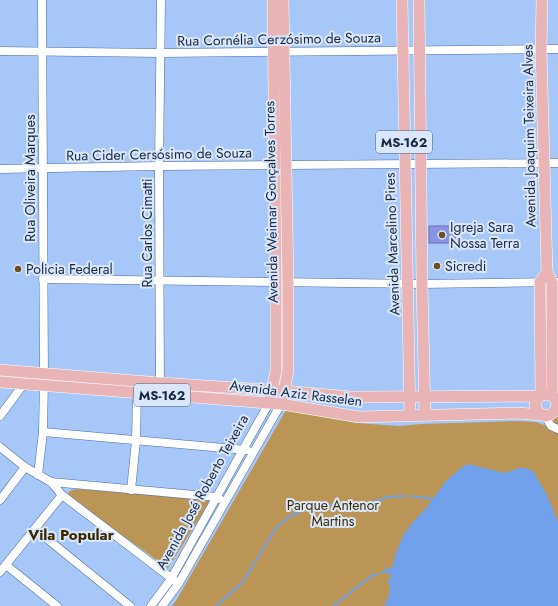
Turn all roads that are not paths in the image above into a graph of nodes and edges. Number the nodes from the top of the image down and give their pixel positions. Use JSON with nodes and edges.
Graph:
{"nodes":[{"id":1,"x":42,"y":0,"type":"edge"},
{"id":2,"x":161,"y":0,"type":"edge"},
{"id":3,"x":273,"y":0,"type":"edge"},
{"id":4,"x":283,"y":0,"type":"edge"},
{"id":5,"x":402,"y":0,"type":"edge"},
{"id":6,"x":419,"y":0,"type":"edge"},
{"id":7,"x":542,"y":0,"type":"edge"},
{"id":8,"x":541,"y":49,"type":"junction"},
{"id":9,"x":558,"y":49,"type":"edge"},
{"id":10,"x":403,"y":50,"type":"junction"},
{"id":11,"x":420,"y":50,"type":"junction"},
{"id":12,"x":0,"y":51,"type":"edge"},
{"id":13,"x":42,"y":51,"type":"junction"},
{"id":14,"x":279,"y":52,"type":"junction"},
{"id":15,"x":161,"y":54,"type":"junction"},
{"id":16,"x":544,"y":163,"type":"junction"},
{"id":17,"x":558,"y":163,"type":"edge"},
{"id":18,"x":405,"y":164,"type":"junction"},
{"id":19,"x":421,"y":164,"type":"junction"},
{"id":20,"x":280,"y":165,"type":"junction"},
{"id":21,"x":159,"y":166,"type":"junction"},
{"id":22,"x":0,"y":169,"type":"edge"},
{"id":23,"x":43,"y":169,"type":"junction"},
{"id":24,"x":552,"y":278,"type":"edge"},
{"id":25,"x":43,"y":279,"type":"junction"},
{"id":26,"x":160,"y":281,"type":"junction"},
{"id":27,"x":276,"y":282,"type":"junction"},
{"id":28,"x":288,"y":282,"type":"junction"},
{"id":29,"x":540,"y":282,"type":"junction"},
{"id":30,"x":408,"y":284,"type":"junction"},
{"id":31,"x":422,"y":284,"type":"junction"},
{"id":32,"x":540,"y":295,"type":"junction"},
{"id":33,"x":552,"y":295,"type":"junction"},
{"id":34,"x":0,"y":370,"type":"edge"},
{"id":35,"x":41,"y":378,"type":"junction"},
{"id":36,"x":0,"y":382,"type":"edge"},
{"id":37,"x":24,"y":384,"type":"junction"},
{"id":38,"x":160,"y":389,"type":"junction"},
{"id":39,"x":272,"y":390,"type":"junction"},
{"id":40,"x":285,"y":391,"type":"junction"},
{"id":41,"x":137,"y":393,"type":"junction"},
{"id":42,"x":410,"y":397,"type":"junction"},
{"id":43,"x":425,"y":397,"type":"junction"},
{"id":44,"x":549,"y":397,"type":"edge"},
{"id":45,"x":269,"y":402,"type":"junction"},
{"id":46,"x":281,"y":404,"type":"junction"},
{"id":47,"x":425,"y":415,"type":"junction"},
{"id":48,"x":543,"y":415,"type":"junction"},
{"id":49,"x":0,"y":416,"type":"edge"},
{"id":50,"x":410,"y":416,"type":"junction"},
{"id":51,"x":558,"y":429,"type":"edge"},
{"id":52,"x":43,"y":432,"type":"junction"},
{"id":53,"x":136,"y":441,"type":"junction"},
{"id":54,"x":0,"y":447,"type":"edge"},
{"id":55,"x":243,"y":448,"type":"junction"},
{"id":56,"x":254,"y":452,"type":"junction"},
{"id":57,"x":25,"y":467,"type":"junction"},
{"id":58,"x":38,"y":475,"type":"junction"},
{"id":59,"x":51,"y":482,"type":"junction"},
{"id":60,"x":131,"y":490,"type":"junction"},
{"id":61,"x":62,"y":495,"type":"junction"},
{"id":62,"x":217,"y":497,"type":"junction"},
{"id":63,"x":0,"y":500,"type":"edge"},
{"id":64,"x":225,"y":502,"type":"junction"},
{"id":65,"x":35,"y":529,"type":"junction"},
{"id":66,"x":6,"y":565,"type":"junction"},
{"id":67,"x":0,"y":572,"type":"edge"},
{"id":68,"x":171,"y":579,"type":"junction"},
{"id":69,"x":179,"y":584,"type":"junction"},
{"id":70,"x":58,"y":606,"type":"edge"},
{"id":71,"x":130,"y":606,"type":"edge"},
{"id":72,"x":152,"y":606,"type":"edge"},
{"id":73,"x":162,"y":606,"type":"edge"}],
"edges":[{"from":1,"to":13,"type":"street","name":"Rua Oliveira Marques"},
{"from":2,"to":15,"type":"street","name":"Rua Carlos Cimatti"},
{"from":3,"to":14,"type":"main road","name":"Avenida Weimar Gonçalves Torres"},
{"from":4,"to":14,"type":"main road","name":"Avenida Weimar Gonçalves Torres"},
{"from":5,"to":10,"type":"main road","name":"Avenida Marcelino Pires","number":"MS-162"},
{"from":6,"to":11,"type":"main road","name":"Avenida Marcelino Pires","number":"MS-162"},
{"from":7,"to":8,"type":"main road","name":"Avenida Joaquim Teixeira Alves"},
{"from":8,"to":9,"type":"street","name":"Rua Cornélia Cerzósimo de Souza"},
{"from":8,"to":11,"type":"street","name":"Rua Cornélia Cerzósimo de Souza"},
{"from":8,"to":16,"type":"main road","name":"Avenida Joaquim Teixeira Alves"},
{"from":10,"to":11,"type":"street","name":"Rua Cornélia Cerzósimo de Souza"},
{"from":10,"to":14,"type":"street","name":"Rua Cornélia Cerzósimo de Souza"},
{"from":10,"to":18,"type":"main road","name":"Avenida Marcelino Pires","number":"MS-162"},
{"from":11,"to":19,"type":"main road","name":"Avenida Marcelino Pires","number":"MS-162"},
{"from":12,"to":13,"type":"street","name":"Rua Cornélia Cerzósimo de Souza"},
{"from":13,"to":15,"type":"street","name":"Rua Cornélia Cerzósimo de Souza"},
{"from":13,"to":23,"type":"street","name":"Rua Oliveira Marques"},
{"from":14,"to":15,"type":"street","name":"Rua Cornélia Cerzósimo de Souza"},
{"from":14,"to":20,"type":"main road","name":"Avenida Weimar Gonçalves Torres"},
{"from":15,"to":21,"type":"street","name":"Rua Carlos Cimatti"},
{"from":16,"to":17,"type":"street","name":"Rua Cider Cersósimo de Souza"},
{"from":16,"to":19,"type":"street","name":"Rua Cider Cersósimo de Souza"},
{"from":16,"to":24,"type":"main road","name":"Avenida Joaquim Teixeira Alves"},
{"from":18,"to":19,"type":"street","name":"Rua Cider Cersósimo de Souza"},
{"from":18,"to":20,"type":"street","name":"Rua Cider Cersósimo de Souza"},
{"from":18,"to":30,"type":"main road","name":"Avenida Marcelino Pires","number":"MS-162"},
{"from":19,"to":31,"type":"main road","name":"Avenida Marcelino Pires","number":"MS-162"},
{"from":20,"to":21,"type":"street","name":"Rua Cider Cersósimo de Souza"},
{"from":20,"to":27,"type":"main road","name":"Avenida Weimar Gonçalves Torres"},
{"from":20,"to":28,"type":"main road","name":"Avenida Weimar Gonçalves Torres"},
{"from":21,"to":23,"type":"street","name":"Rua Cider Cersósimo de Souza"},
{"from":21,"to":26,"type":"street","name":"Rua Carlos Cimatti"},
{"from":22,"to":23,"type":"street","name":"Rua Cider Cersósimo de Souza"},
{"from":23,"to":25,"type":"street","name":"Rua Oliveira Marques"},
{"from":24,"to":29,"type":"main road"},
{"from":24,"to":33,"type":"main road","name":"Avenida Joaquim Teixeira Alves"},
{"from":25,"to":26,"type":"street"},
{"from":25,"to":35,"type":"street","name":"Rua Oliveira Marques"},
{"from":26,"to":27,"type":"street"},
{"from":26,"to":38,"type":"street","name":"Rua Carlos Cimatti"},
{"from":27,"to":28,"type":"street"},
{"from":27,"to":39,"type":"main road","name":"Avenida Weimar Gonçalves Torres"},
{"from":28,"to":30,"type":"street"},
{"from":28,"to":40,"type":"main road","name":"Avenida Weimar Gonçalves Torres"},
{"from":29,"to":31,"type":"street"},
{"from":29,"to":32,"type":"main road"},
{"from":30,"to":31,"type":"street"},
{"from":30,"to":42,"type":"main road","name":"Avenida Marcelino Pires","number":"MS-162"},
{"from":31,"to":43,"type":"main road","name":"Avenida Marcelino Pires","number":"MS-162"},
{"from":32,"to":33,"type":"main road"},
{"from":32,"to":44,"type":"main road"},
{"from":33,"to":44,"type":"main road","name":"Avenida Joaquim Teixeira Alves"},
{"from":34,"to":35,"type":"main road","name":"Avenida Aziz Rasselen","number":"MS-162"},
{"from":35,"to":37,"type":"main road","name":"Avenida Aziz Rasselen","number":"MS-162"},
{"from":35,"to":37,"type":"street"},
{"from":35,"to":38,"type":"main road","name":"Avenida Aziz Rasselen","number":"MS-162"},
{"from":35,"to":41,"type":"main road","name":"Avenida Aziz Rasselen","number":"MS-162"},
{"from":35,"to":52,"type":"street","name":"Rua Oliveira Marques"},
{"from":36,"to":37,"type":"main road","name":"Avenida Aziz Rasselen","number":"MS-162"},
{"from":37,"to":49,"type":"street"},
{"from":38,"to":39,"type":"main road","name":"Avenida Aziz Rasselen","number":"MS-162"},
{"from":38,"to":41,"type":"main road","name":"Avenida Aziz Rasselen","number":"MS-162"},
{"from":38,"to":45,"type":"main road","name":"Avenida Aziz Rasselen","number":"MS-162"},
{"from":39,"to":40,"type":"main road","name":"Avenida Aziz Rasselen","number":"MS-162"},
{"from":39,"to":45,"type":"main road","name":"Avenida José Roberto Teixeira"},
{"from":40,"to":42,"type":"main road","name":"Avenida Aziz Rasselen","number":"MS-162"},
{"from":40,"to":46,"type":"main road","name":"Avenida Weimar Gonçalves Torres"},
{"from":41,"to":53,"type":"street"},
{"from":42,"to":43,"type":"main road","name":"Avenida Aziz Rasselen","number":"MS-162"},
{"from":42,"to":50,"type":"main road","name":"Avenida Marcelino Pires","number":"MS-162"},
{"from":43,"to":44,"type":"main road","name":"Avenida Aziz Rasselen"},
{"from":43,"to":47,"type":"main road","name":"Avenida Marcelino Pires","number":"MS-162"},
{"from":44,"to":48,"type":"main road"},
{"from":44,"to":48,"type":"main road"},
{"from":45,"to":46,"type":"main road","name":"Avenida Aziz Rasselen","number":"MS-162"},
{"from":45,"to":55,"type":"street","name":"Avenida José Roberto Teixeira"},
{"from":46,"to":50,"type":"main road","name":"Avenida Aziz Rasselen","number":"MS-162"},
{"from":46,"to":56,"type":"street","name":"Avenida José Roberto Teixeira"},
{"from":47,"to":48,"type":"main road","name":"Avenida Aziz Rasselen"},
{"from":47,"to":50,"type":"main road","name":"Avenida Aziz Rasselen","number":"MS-162"},
{"from":48,"to":51,"type":"street"},
{"from":52,"to":53,"type":"street"},
{"from":52,"to":58,"type":"street","name":"Rua Oliveira Marques"},
{"from":53,"to":55,"type":"street"},
{"from":53,"to":60,"type":"street"},
{"from":54,"to":57,"type":"street"},
{"from":55,"to":56,"type":"street"},
{"from":55,"to":62,"type":"street","name":"Avenida José Roberto Teixeira"},
{"from":56,"to":64,"type":"street","name":"Avenida José Roberto Teixeira"},
{"from":57,"to":58,"type":"street"},
{"from":57,"to":63,"type":"street"},
{"from":58,"to":59,"type":"street"},
{"from":59,"to":60,"type":"street"},
{"from":59,"to":61,"type":"street"},
{"from":60,"to":62,"type":"street"},
{"from":61,"to":65,"type":"street"},
{"from":61,"to":68,"type":"street"},
{"from":62,"to":64,"type":"street"},
{"from":62,"to":68,"type":"street","name":"Avenida José Roberto Teixeira"},
{"from":64,"to":69,"type":"street","name":"Avenida José Roberto Teixeira"},
{"from":65,"to":66,"type":"street"},
{"from":65,"to":71,"type":"street"},
{"from":66,"to":67,"type":"street"},
{"from":66,"to":70,"type":"street"},
{"from":68,"to":69,"type":"street"},
{"from":68,"to":72,"type":"street","name":"Avenida José Roberto Teixeira"},
{"from":69,"to":73,"type":"street","name":"Avenida José Roberto Teixeira"}]}
